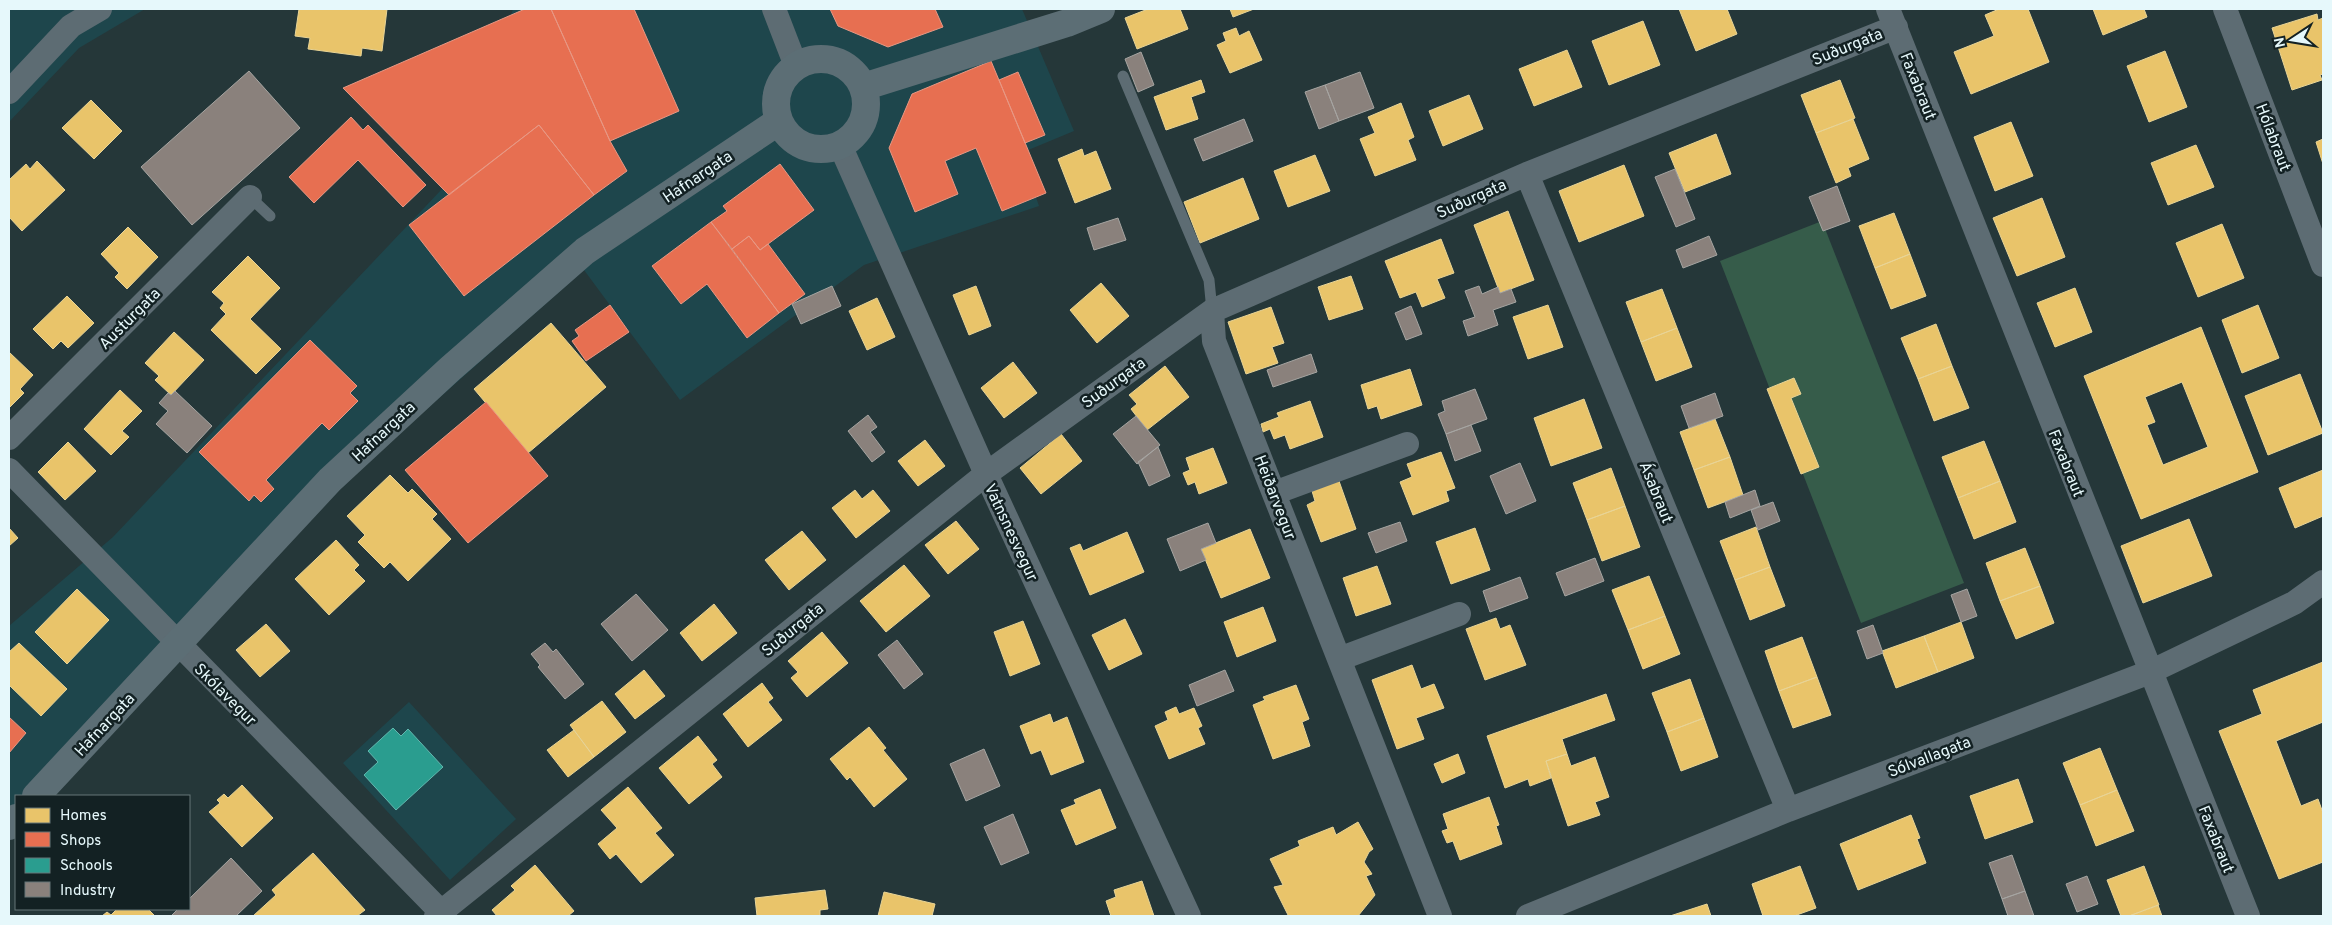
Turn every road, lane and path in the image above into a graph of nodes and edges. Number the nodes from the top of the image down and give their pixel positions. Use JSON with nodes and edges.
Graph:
{"nodes":[{"id":1,"x":100,"y":9,"type":"edge"},
{"id":2,"x":774,"y":9,"type":"edge"},
{"id":3,"x":1101,"y":9,"type":"edge"},
{"id":4,"x":2225,"y":9,"type":"edge"},
{"id":5,"x":1064,"y":16,"type":"edge"},
{"id":6,"x":1892,"y":18,"type":"edge"},
{"id":7,"x":796,"y":66,"type":"junction"},
{"id":8,"x":1123,"y":76,"type":"dead end"},
{"id":9,"x":863,"y":87,"type":"junction"},
{"id":10,"x":9,"y":92,"type":"edge"},
{"id":11,"x":779,"y":121,"type":"junction"},
{"id":12,"x":840,"y":145,"type":"junction"},
{"id":13,"x":1527,"y":174,"type":"junction"},
{"id":14,"x":250,"y":197,"type":"joint"},
{"id":15,"x":270,"y":216,"type":"dead end"},
{"id":16,"x":2323,"y":265,"type":"edge"},
{"id":17,"x":1212,"y":311,"type":"junction"},
{"id":18,"x":9,"y":438,"type":"edge"},
{"id":19,"x":1407,"y":444,"type":"dead end"},
{"id":20,"x":9,"y":470,"type":"edge"},
{"id":21,"x":986,"y":474,"type":"junction"},
{"id":22,"x":1274,"y":493,"type":"junction"},
{"id":23,"x":2323,"y":582,"type":"edge"},
{"id":24,"x":1458,"y":614,"type":"dead end"},
{"id":25,"x":177,"y":645,"type":"junction"},
{"id":26,"x":1339,"y":659,"type":"junction"},
{"id":27,"x":2150,"y":672,"type":"junction"},
{"id":28,"x":37,"y":795,"type":"edge"},
{"id":29,"x":1788,"y":810,"type":"junction"},
{"id":30,"x":440,"y":915,"type":"edge"},
{"id":31,"x":1189,"y":916,"type":"edge"},
{"id":32,"x":1440,"y":916,"type":"edge"},
{"id":33,"x":1528,"y":916,"type":"edge"},
{"id":34,"x":2248,"y":916,"type":"edge"}],
"edges":[{"from":1,"to":10,"type":"street"},
{"from":2,"to":7,"type":"street"},
{"from":3,"to":5,"type":"street"},
{"from":4,"to":16,"type":"street","name":"Hólabraut"},
{"from":5,"to":9,"type":"street"},
{"from":6,"to":13,"type":"street","name":"Suðurgata"},
{"from":6,"to":27,"type":"street","name":"Faxabraut"},
{"from":7,"to":9,"type":"street"},
{"from":7,"to":11,"type":"street"},
{"from":8,"to":17,"type":"lane","name":"Heiðarvegur"},
{"from":9,"to":12,"type":"street"},
{"from":11,"to":12,"type":"street"},
{"from":11,"to":25,"type":"street","name":"Hafnargata"},
{"from":12,"to":21,"type":"street","name":"Vatnsnesvegur"},
{"from":13,"to":17,"type":"street","name":"Suðurgata"},
{"from":13,"to":29,"type":"street","name":"Ásabraut"},
{"from":14,"to":15,"type":"lane"},
{"from":14,"to":18,"type":"street","name":"Austurgata"},
{"from":17,"to":21,"type":"street","name":"Suðurgata"},
{"from":17,"to":22,"type":"street","name":"Heiðarvegur"},
{"from":19,"to":22,"type":"street"},
{"from":20,"to":25,"type":"street","name":"Skólavegur"},
{"from":21,"to":30,"type":"street","name":"Suðurgata"},
{"from":21,"to":31,"type":"street","name":"Vatnsnesvegur"},
{"from":22,"to":26,"type":"street","name":"Heiðarvegur"},
{"from":23,"to":27,"type":"street","name":"Sólvallagata"},
{"from":24,"to":26,"type":"street"},
{"from":25,"to":28,"type":"street","name":"Hafnargata"},
{"from":25,"to":30,"type":"street","name":"Skólavegur"},
{"from":26,"to":32,"type":"street","name":"Heiðarvegur"},
{"from":27,"to":29,"type":"street","name":"Sólvallagata"},
{"from":27,"to":34,"type":"street","name":"Faxabraut"},
{"from":29,"to":33,"type":"street","name":"Sólvallagata"}]}
